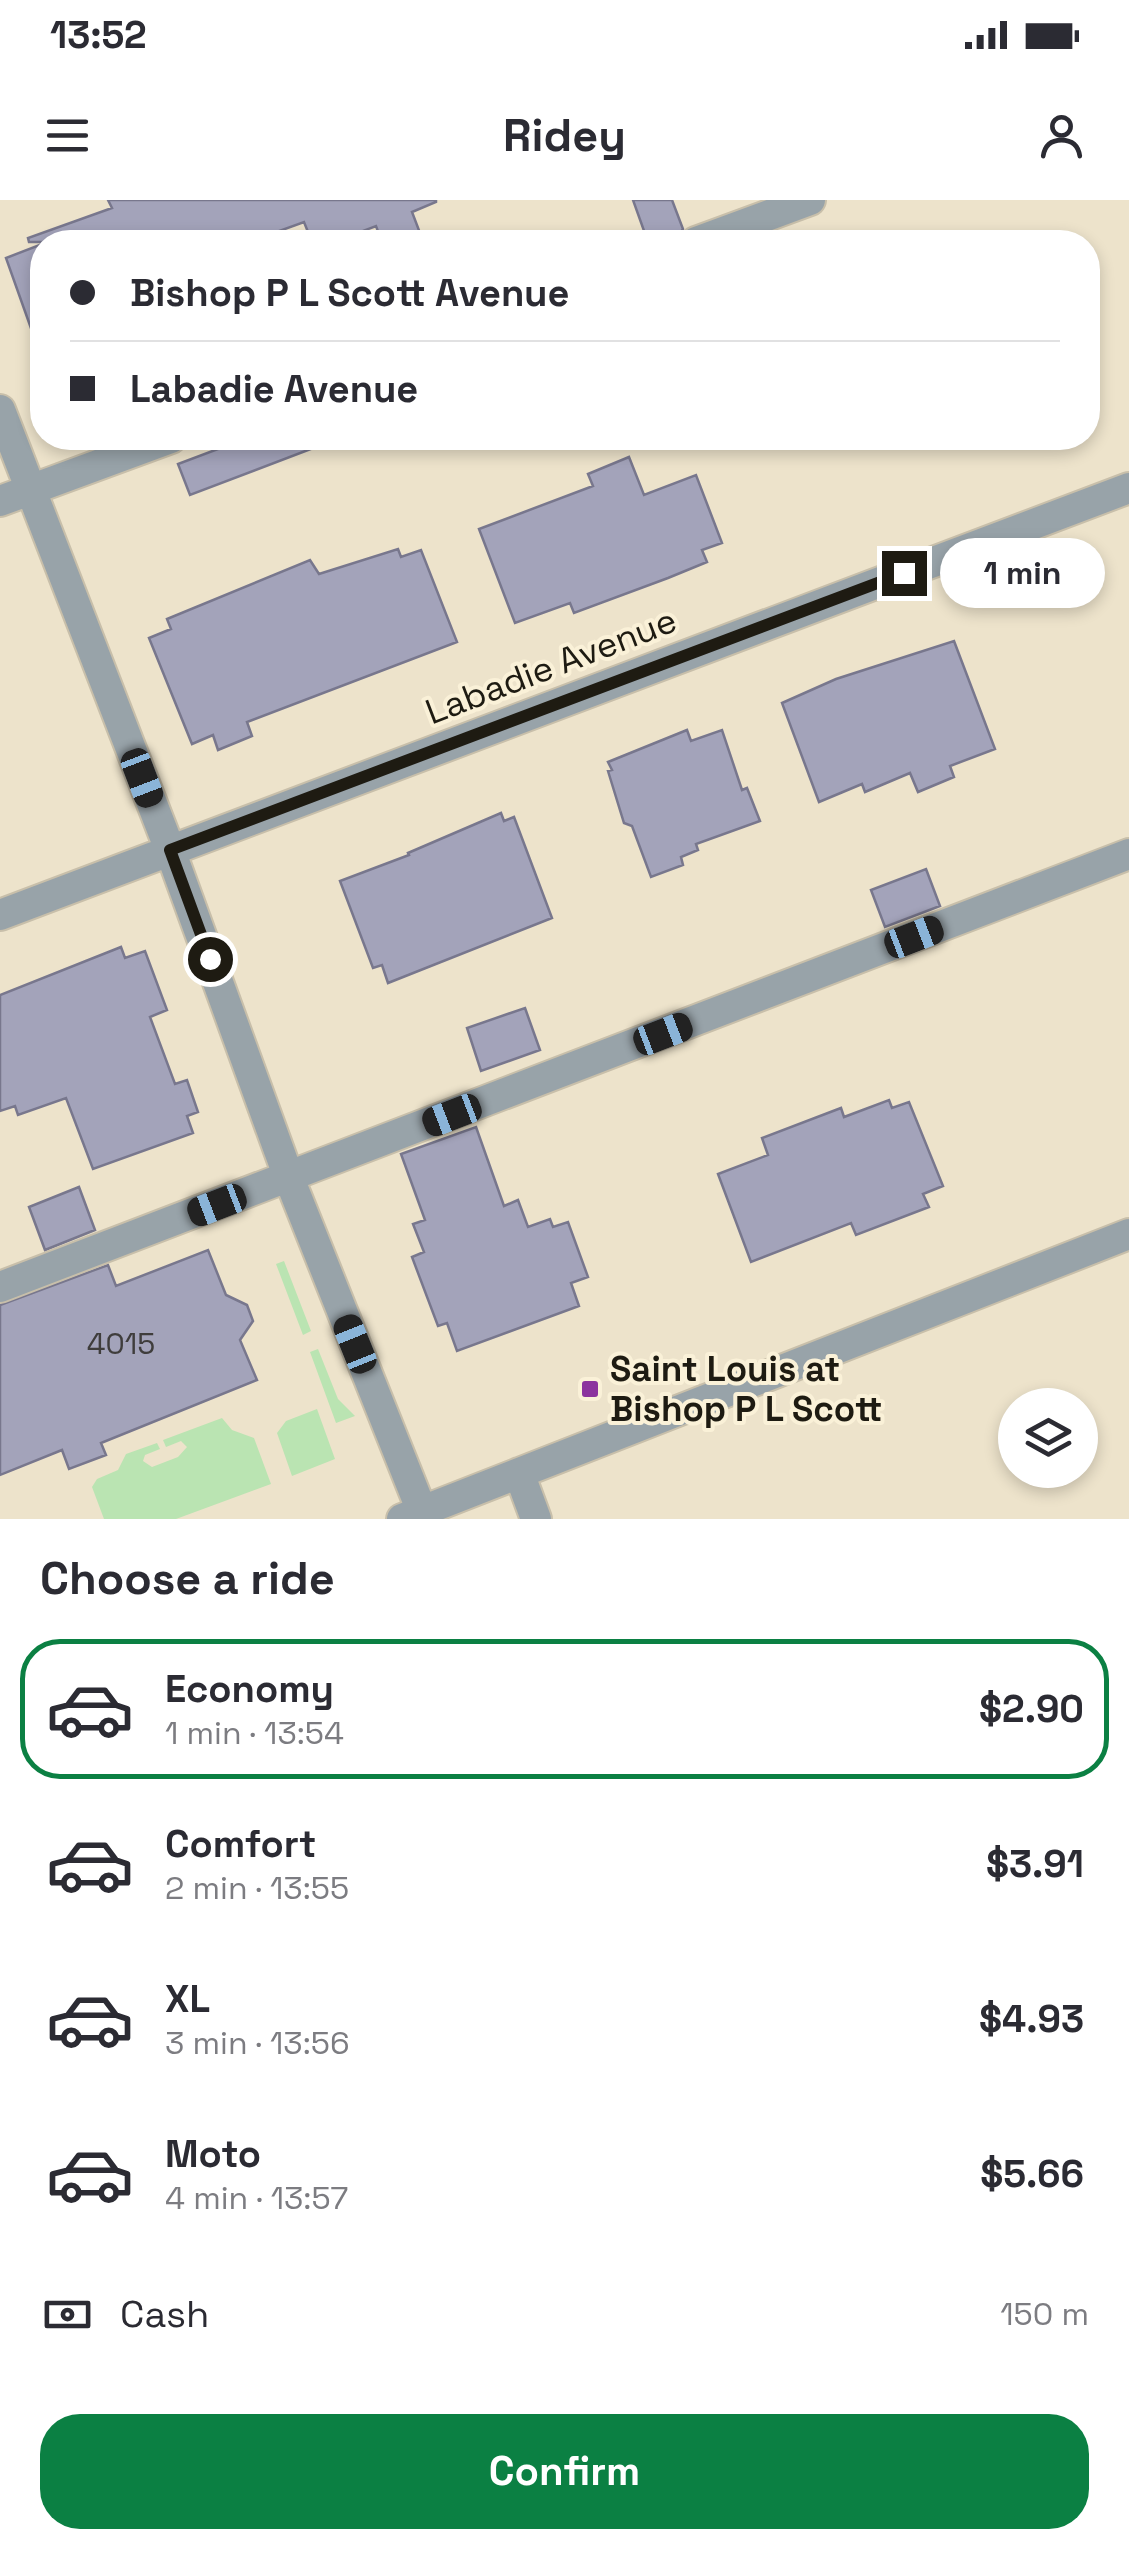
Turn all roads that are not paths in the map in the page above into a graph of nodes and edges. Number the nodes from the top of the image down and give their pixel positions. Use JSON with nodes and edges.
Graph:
{"nodes":[{"id":1,"x":810,"y":200,"type":"edge"},
{"id":2,"x":729,"y":230,"type":"edge"},
{"id":3,"x":0,"y":410,"type":"edge"},
{"id":4,"x":138,"y":450,"type":"edge"},
{"id":5,"x":1129,"y":488,"type":"edge"},
{"id":6,"x":30,"y":490,"type":"junction"},
{"id":7,"x":0,"y":501,"type":"edge"},
{"id":8,"x":170,"y":850,"type":"junction"},
{"id":9,"x":1129,"y":854,"type":"edge"},
{"id":10,"x":0,"y":915,"type":"edge"},
{"id":11,"x":289,"y":1178,"type":"junction"},
{"id":12,"x":1129,"y":1234,"type":"edge"},
{"id":13,"x":0,"y":1287,"type":"edge"},
{"id":14,"x":519,"y":1474,"type":"junction"},
{"id":15,"x":416,"y":1516,"type":"edge"},
{"id":16,"x":536,"y":1519,"type":"edge"}],
"edges":[{"from":1,"to":2,"type":"street"},
{"from":3,"to":6,"type":"street"},
{"from":4,"to":6,"type":"street"},
{"from":5,"to":8,"type":"street","name":"Labadie Avenue"},
{"from":6,"to":7,"type":"street"},
{"from":6,"to":8,"type":"street"},
{"from":8,"to":10,"type":"street","name":"Labadie Avenue"},
{"from":8,"to":11,"type":"street"},
{"from":9,"to":11,"type":"street"},
{"from":11,"to":13,"type":"street"},
{"from":11,"to":15,"type":"street"},
{"from":12,"to":14,"type":"street"},
{"from":14,"to":15,"type":"street"},
{"from":14,"to":16,"type":"street"}]}
